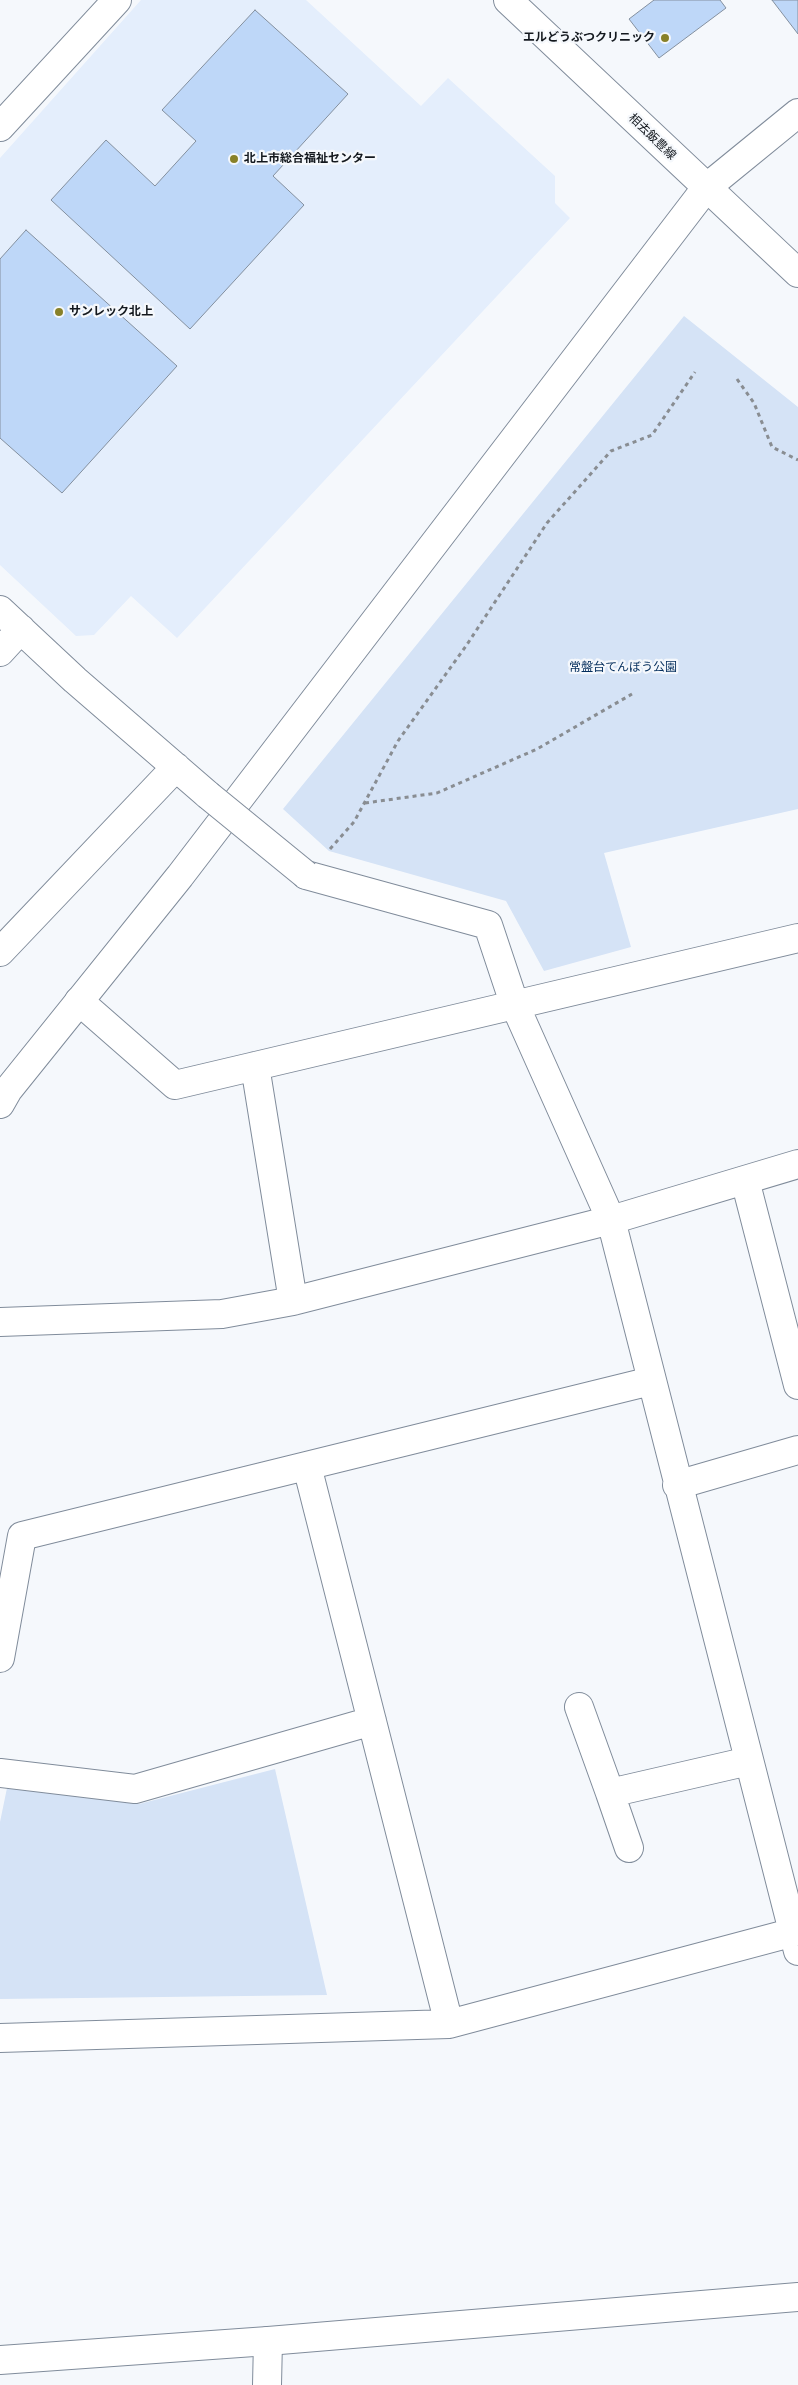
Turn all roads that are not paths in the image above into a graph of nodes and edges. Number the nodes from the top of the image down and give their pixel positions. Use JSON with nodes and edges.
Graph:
{"nodes":[{"id":1,"x":117,"y":0,"type":"edge"},
{"id":2,"x":508,"y":0,"type":"edge"},
{"id":3,"x":798,"y":113,"type":"edge"},
{"id":4,"x":0,"y":127,"type":"edge"},
{"id":5,"x":706,"y":188,"type":"junction"},
{"id":6,"x":798,"y":273,"type":"edge"},
{"id":7,"x":0,"y":610,"type":"edge"},
{"id":8,"x":21,"y":629,"type":"junction"},
{"id":9,"x":0,"y":652,"type":"edge"},
{"id":10,"x":176,"y":767,"type":"junction"},
{"id":11,"x":798,"y":938,"type":"edge"},
{"id":12,"x":0,"y":952,"type":"edge"},
{"id":13,"x":79,"y":1001,"type":"junction"},
{"id":14,"x":514,"y":1003,"type":"junction"},
{"id":15,"x":255,"y":1066,"type":"junction"},
{"id":16,"x":0,"y":1104,"type":"edge"},
{"id":17,"x":798,"y":1164,"type":"edge"},
{"id":18,"x":745,"y":1180,"type":"junction"},
{"id":19,"x":611,"y":1220,"type":"junction"},
{"id":20,"x":293,"y":1301,"type":"junction"},
{"id":21,"x":0,"y":1322,"type":"edge"},
{"id":22,"x":651,"y":1381,"type":"junction"},
{"id":23,"x":798,"y":1385,"type":"edge"},
{"id":24,"x":798,"y":1450,"type":"edge"},
{"id":25,"x":307,"y":1466,"type":"junction"},
{"id":26,"x":677,"y":1485,"type":"junction"},
{"id":27,"x":0,"y":1658,"type":"edge"},
{"id":28,"x":580,"y":1707,"type":"dead end"},
{"id":29,"x":372,"y":1721,"type":"junction"},
{"id":30,"x":748,"y":1761,"type":"junction"},
{"id":31,"x":0,"y":1773,"type":"edge"},
{"id":32,"x":610,"y":1793,"type":"junction"},
{"id":33,"x":629,"y":1848,"type":"dead end"},
{"id":34,"x":796,"y":1938,"type":"edge"},
{"id":35,"x":449,"y":2024,"type":"junction"},
{"id":36,"x":0,"y":2038,"type":"edge"},
{"id":37,"x":798,"y":2297,"type":"edge"},
{"id":38,"x":268,"y":2341,"type":"junction"},
{"id":39,"x":0,"y":2360,"type":"edge"},
{"id":40,"x":267,"y":2385,"type":"edge"}],
"edges":[{"from":1,"to":4,"type":"street"},
{"from":2,"to":5,"type":"street","name":"相去飯豊線"},
{"from":3,"to":5,"type":"street"},
{"from":5,"to":6,"type":"street","name":"相去飯豊線"},
{"from":5,"to":13,"type":"street"},
{"from":7,"to":8,"type":"street"},
{"from":8,"to":9,"type":"street"},
{"from":8,"to":10,"type":"street"},
{"from":10,"to":12,"type":"street"},
{"from":10,"to":14,"type":"street","bridge":true},
{"from":11,"to":14,"type":"street"},
{"from":13,"to":15,"type":"street"},
{"from":13,"to":16,"type":"street"},
{"from":14,"to":15,"type":"street"},
{"from":14,"to":19,"type":"street"},
{"from":15,"to":20,"type":"street"},
{"from":17,"to":18,"type":"street"},
{"from":18,"to":19,"type":"street"},
{"from":18,"to":23,"type":"street"},
{"from":19,"to":20,"type":"street"},
{"from":19,"to":22,"type":"street"},
{"from":20,"to":21,"type":"street"},
{"from":22,"to":25,"type":"street"},
{"from":22,"to":26,"type":"street"},
{"from":24,"to":26,"type":"street"},
{"from":25,"to":27,"type":"street"},
{"from":25,"to":29,"type":"street"},
{"from":26,"to":30,"type":"street"},
{"from":28,"to":32,"type":"street"},
{"from":29,"to":31,"type":"street"},
{"from":29,"to":35,"type":"street"},
{"from":30,"to":32,"type":"street"},
{"from":30,"to":34,"type":"street"},
{"from":32,"to":33,"type":"street"},
{"from":34,"to":35,"type":"street"},
{"from":35,"to":36,"type":"street"},
{"from":37,"to":38,"type":"street"},
{"from":38,"to":39,"type":"street"},
{"from":38,"to":40,"type":"street"}]}
